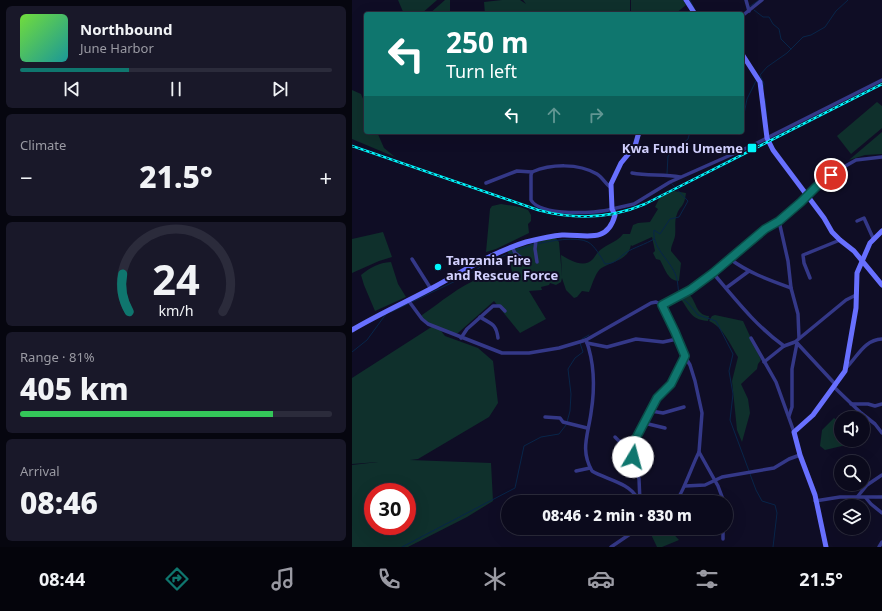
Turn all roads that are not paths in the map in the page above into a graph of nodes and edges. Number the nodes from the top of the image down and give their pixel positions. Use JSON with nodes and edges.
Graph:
{"nodes":[{"id":1,"x":686,"y":0,"type":"edge"},
{"id":2,"x":746,"y":0,"type":"edge"},
{"id":3,"x":762,"y":0,"type":"edge"},
{"id":4,"x":748,"y":11,"type":"junction"},
{"id":5,"x":693,"y":12,"type":"edge"},
{"id":6,"x":744,"y":14,"type":"edge"},
{"id":7,"x":744,"y":57,"type":"edge"},
{"id":8,"x":882,"y":80,"type":"edge"},
{"id":9,"x":638,"y":134,"type":"edge"},
{"id":10,"x":767,"y":138,"type":"junction"},
{"id":11,"x":882,"y":157,"type":"edge"},
{"id":12,"x":532,"y":172,"type":"junction"},
{"id":13,"x":632,"y":173,"type":"dead end"},
{"id":14,"x":681,"y":177,"type":"junction"},
{"id":15,"x":486,"y":183,"type":"dead end"},
{"id":16,"x":610,"y":187,"type":"junction"},
{"id":17,"x":808,"y":196,"type":"junction"},
{"id":18,"x":612,"y":209,"type":"junction"},
{"id":19,"x":779,"y":221,"type":"junction"},
{"id":20,"x":857,"y":221,"type":"dead end"},
{"id":21,"x":882,"y":231,"type":"edge"},
{"id":22,"x":874,"y":238,"type":"junction"},
{"id":23,"x":536,"y":240,"type":"junction"},
{"id":24,"x":840,"y":240,"type":"junction"},
{"id":25,"x":512,"y":247,"type":"junction"},
{"id":26,"x":730,"y":258,"type":"junction"},
{"id":27,"x":412,"y":259,"type":"dead end"},
{"id":28,"x":863,"y":261,"type":"junction"},
{"id":29,"x":527,"y":262,"type":"dead end"},
{"id":30,"x":537,"y":262,"type":"dead end"},
{"id":31,"x":749,"y":271,"type":"junction"},
{"id":32,"x":713,"y":273,"type":"junction"},
{"id":33,"x":810,"y":278,"type":"dead end"},
{"id":34,"x":882,"y":285,"type":"edge"},
{"id":35,"x":726,"y":288,"type":"junction"},
{"id":36,"x":791,"y":288,"type":"junction"},
{"id":37,"x":431,"y":289,"type":"junction"},
{"id":38,"x":856,"y":295,"type":"junction"},
{"id":39,"x":408,"y":300,"type":"junction"},
{"id":40,"x":662,"y":304,"type":"junction"},
{"id":41,"x":505,"y":311,"type":"dead end"},
{"id":42,"x":480,"y":317,"type":"junction"},
{"id":43,"x":352,"y":330,"type":"edge"},
{"id":44,"x":461,"y":338,"type":"junction"},
{"id":45,"x":498,"y":338,"type":"dead end"},
{"id":46,"x":751,"y":338,"type":"dead end"},
{"id":47,"x":799,"y":338,"type":"junction"},
{"id":48,"x":677,"y":339,"type":"junction"},
{"id":49,"x":882,"y":339,"type":"edge"},
{"id":50,"x":587,"y":342,"type":"junction"},
{"id":51,"x":796,"y":342,"type":"junction"},
{"id":52,"x":784,"y":346,"type":"junction"},
{"id":53,"x":685,"y":356,"type":"junction"},
{"id":54,"x":764,"y":362,"type":"junction"},
{"id":55,"x":846,"y":368,"type":"junction"},
{"id":56,"x":835,"y":386,"type":"junction"},
{"id":57,"x":851,"y":404,"type":"junction"},
{"id":58,"x":882,"y":404,"type":"edge"},
{"id":59,"x":684,"y":407,"type":"dead end"},
{"id":60,"x":651,"y":411,"type":"junction"},
{"id":61,"x":789,"y":416,"type":"junction"},
{"id":62,"x":545,"y":417,"type":"dead end"},
{"id":63,"x":644,"y":423,"type":"junction"},
{"id":64,"x":588,"y":428,"type":"junction"},
{"id":65,"x":665,"y":428,"type":"dead end"},
{"id":66,"x":794,"y":432,"type":"junction"},
{"id":67,"x":882,"y":433,"type":"edge"},
{"id":68,"x":615,"y":437,"type":"dead end"},
{"id":69,"x":634,"y":442,"type":"junction"},
{"id":70,"x":699,"y":452,"type":"junction"},
{"id":71,"x":800,"y":455,"type":"junction"},
{"id":72,"x":590,"y":468,"type":"junction"},
{"id":73,"x":576,"y":471,"type":"dead end"},
{"id":74,"x":882,"y":475,"type":"edge"},
{"id":75,"x":715,"y":480,"type":"junction"},
{"id":76,"x":685,"y":486,"type":"junction"},
{"id":77,"x":636,"y":495,"type":"edge"},
{"id":78,"x":638,"y":495,"type":"edge"},
{"id":79,"x":680,"y":495,"type":"edge"},
{"id":80,"x":721,"y":495,"type":"edge"},
{"id":81,"x":858,"y":496,"type":"junction"},
{"id":82,"x":882,"y":497,"type":"edge"},
{"id":83,"x":866,"y":498,"type":"junction"},
{"id":84,"x":815,"y":501,"type":"junction"},
{"id":85,"x":882,"y":513,"type":"edge"},
{"id":86,"x":628,"y":535,"type":"edge"},
{"id":87,"x":723,"y":535,"type":"edge"},
{"id":88,"x":723,"y":540,"type":"dead end"},
{"id":89,"x":882,"y":542,"type":"edge"},
{"id":90,"x":610,"y":547,"type":"edge"},
{"id":91,"x":826,"y":547,"type":"edge"},
{"id":92,"x":879,"y":547,"type":"edge"}],
"edges":[{"from":1,"to":5,"type":"street"},
{"from":2,"to":4,"type":"street"},
{"from":3,"to":4,"type":"street"},
{"from":4,"to":6,"type":"street"},
{"from":7,"to":10,"type":"street"},
{"from":8,"to":10,"type":"street"},
{"from":9,"to":16,"type":"street"},
{"from":10,"to":14,"type":"street"},
{"from":10,"to":17,"type":"street"},
{"from":11,"to":17,"type":"street"},
{"from":12,"to":15,"type":"street"},
{"from":12,"to":16,"type":"street"},
{"from":12,"to":18,"type":"street"},
{"from":13,"to":14,"type":"street"},
{"from":14,"to":18,"type":"street"},
{"from":16,"to":18,"type":"street"},
{"from":17,"to":19,"type":"street"},
{"from":17,"to":24,"type":"street"},
{"from":18,"to":23,"type":"street"},
{"from":19,"to":26,"type":"street"},
{"from":19,"to":36,"type":"street"},
{"from":20,"to":22,"type":"street"},
{"from":21,"to":22,"type":"street"},
{"from":22,"to":28,"type":"street"},
{"from":23,"to":25,"type":"street"},
{"from":23,"to":30,"type":"street"},
{"from":24,"to":28,"type":"street"},
{"from":24,"to":33,"type":"street"},
{"from":25,"to":29,"type":"street"},
{"from":25,"to":37,"type":"street"},
{"from":26,"to":31,"type":"street"},
{"from":26,"to":32,"type":"street"},
{"from":27,"to":37,"type":"street"},
{"from":28,"to":34,"type":"street"},
{"from":28,"to":38,"type":"street"},
{"from":31,"to":35,"type":"street"},
{"from":31,"to":36,"type":"street"},
{"from":32,"to":35,"type":"street"},
{"from":32,"to":40,"type":"street"},
{"from":35,"to":52,"type":"street"},
{"from":36,"to":47,"type":"street"},
{"from":37,"to":39,"type":"street"},
{"from":38,"to":47,"type":"street"},
{"from":38,"to":55,"type":"street"},
{"from":39,"to":43,"type":"street"},
{"from":39,"to":44,"type":"street"},
{"from":40,"to":48,"type":"street"},
{"from":40,"to":50,"type":"street"},
{"from":41,"to":42,"type":"street"},
{"from":42,"to":44,"type":"street"},
{"from":42,"to":45,"type":"street"},
{"from":44,"to":50,"type":"street"},
{"from":46,"to":54,"type":"street"},
{"from":47,"to":51,"type":"street"},
{"from":48,"to":50,"type":"street"},
{"from":48,"to":53,"type":"street"},
{"from":49,"to":55,"type":"street"},
{"from":50,"to":64,"type":"street"},
{"from":51,"to":52,"type":"street"},
{"from":51,"to":56,"type":"street"},
{"from":51,"to":61,"type":"street"},
{"from":52,"to":54,"type":"street"},
{"from":53,"to":60,"type":"street"},
{"from":53,"to":70,"type":"street"},
{"from":54,"to":61,"type":"street"},
{"from":55,"to":56,"type":"street"},
{"from":56,"to":57,"type":"street"},
{"from":56,"to":66,"type":"street"},
{"from":57,"to":58,"type":"street"},
{"from":57,"to":67,"type":"street"},
{"from":59,"to":60,"type":"street"},
{"from":60,"to":63,"type":"street"},
{"from":61,"to":66,"type":"street"},
{"from":62,"to":64,"type":"street"},
{"from":63,"to":65,"type":"street"},
{"from":63,"to":69,"type":"street"},
{"from":64,"to":72,"type":"street"},
{"from":66,"to":71,"type":"street"},
{"from":68,"to":69,"type":"street"},
{"from":69,"to":78,"type":"street"},
{"from":70,"to":75,"type":"street"},
{"from":70,"to":76,"type":"street"},
{"from":71,"to":75,"type":"street"},
{"from":71,"to":84,"type":"street"},
{"from":72,"to":73,"type":"street"},
{"from":72,"to":77,"type":"street"},
{"from":74,"to":81,"type":"street"},
{"from":75,"to":76,"type":"street"},
{"from":75,"to":80,"type":"street"},
{"from":76,"to":79,"type":"street"},
{"from":81,"to":83,"type":"street"},
{"from":81,"to":84,"type":"street"},
{"from":82,"to":83,"type":"street"},
{"from":83,"to":85,"type":"street"},
{"from":84,"to":91,"type":"street"},
{"from":86,"to":90,"type":"street"},
{"from":87,"to":88,"type":"street"},
{"from":89,"to":92,"type":"street"}]}
